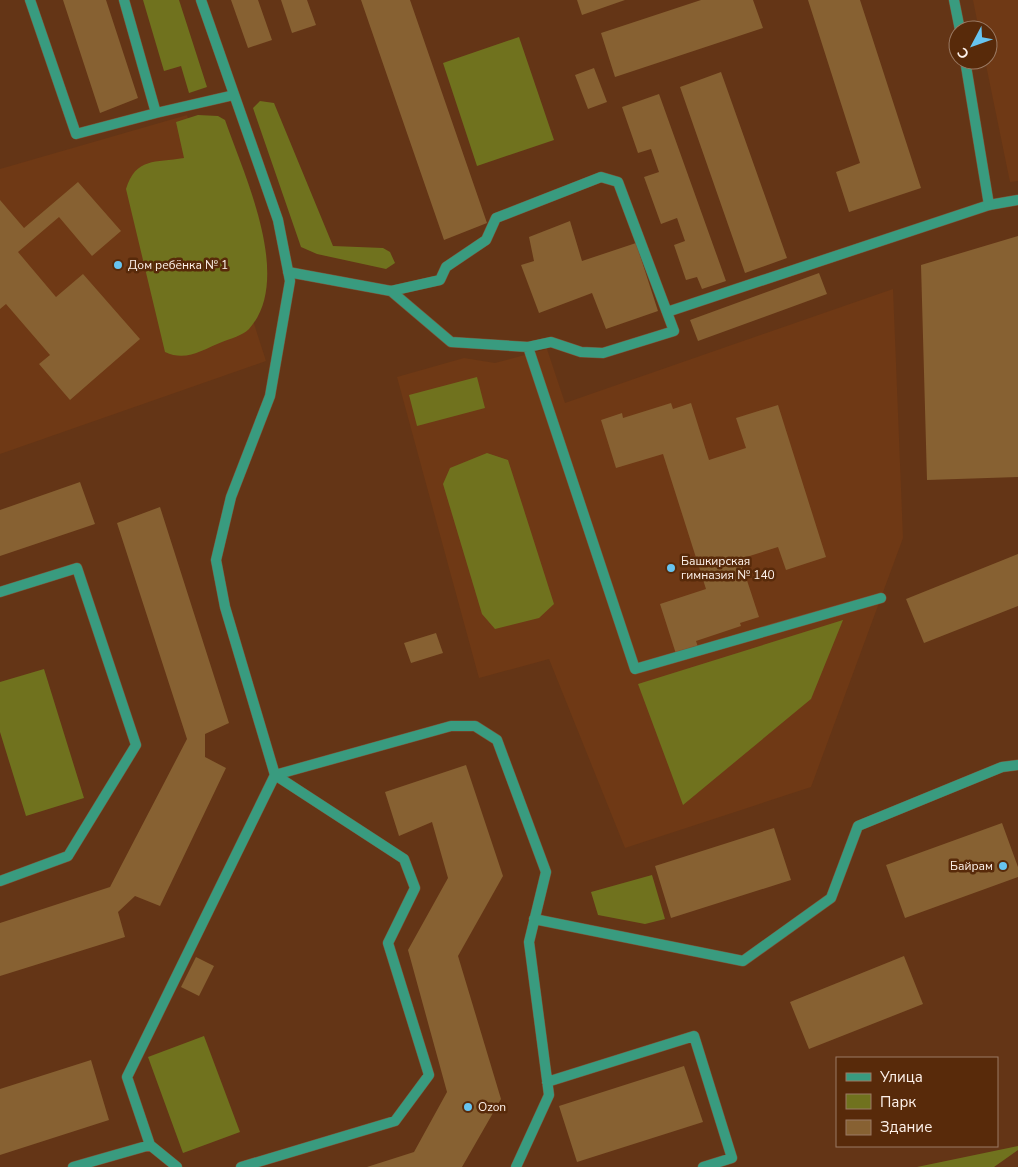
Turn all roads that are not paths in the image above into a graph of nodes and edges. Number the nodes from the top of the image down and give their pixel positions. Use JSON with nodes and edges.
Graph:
{"nodes":[{"id":1,"x":30,"y":0,"type":"edge"},
{"id":2,"x":124,"y":0,"type":"edge"},
{"id":3,"x":201,"y":0,"type":"edge"},
{"id":4,"x":954,"y":0,"type":"edge"},
{"id":5,"x":958,"y":20,"type":"edge"},
{"id":6,"x":967,"y":70,"type":"edge"},
{"id":7,"x":234,"y":95,"type":"junction"},
{"id":8,"x":156,"y":112,"type":"junction"},
{"id":9,"x":1018,"y":200,"type":"edge"},
{"id":10,"x":989,"y":205,"type":"junction"},
{"id":11,"x":288,"y":272,"type":"junction"},
{"id":12,"x":391,"y":291,"type":"junction"},
{"id":13,"x":667,"y":312,"type":"junction"},
{"id":14,"x":528,"y":347,"type":"junction"},
{"id":15,"x":0,"y":592,"type":"edge"},
{"id":16,"x":881,"y":598,"type":"dead end"},
{"id":17,"x":1018,"y":765,"type":"edge"},
{"id":18,"x":275,"y":775,"type":"junction"},
{"id":19,"x":0,"y":880,"type":"edge"},
{"id":20,"x":534,"y":919,"type":"junction"},
{"id":21,"x":547,"y":1082,"type":"junction"},
{"id":22,"x":150,"y":1145,"type":"junction"},
{"id":23,"x":106,"y":1163,"type":"edge"},
{"id":24,"x":73,"y":1167,"type":"edge"},
{"id":25,"x":177,"y":1167,"type":"edge"},
{"id":26,"x":240,"y":1167,"type":"edge"},
{"id":27,"x":516,"y":1167,"type":"edge"},
{"id":28,"x":703,"y":1167,"type":"edge"}],
"edges":[{"from":1,"to":8,"type":"street"},
{"from":2,"to":8,"type":"street"},
{"from":3,"to":7,"type":"street"},
{"from":4,"to":5,"type":"street"},
{"from":6,"to":10,"type":"street"},
{"from":7,"to":8,"type":"street"},
{"from":7,"to":11,"type":"street"},
{"from":9,"to":10,"type":"street"},
{"from":10,"to":13,"type":"street"},
{"from":11,"to":12,"type":"street"},
{"from":11,"to":18,"type":"street"},
{"from":12,"to":13,"type":"street"},
{"from":12,"to":14,"type":"street"},
{"from":13,"to":14,"type":"street"},
{"from":14,"to":16,"type":"street"},
{"from":15,"to":19,"type":"street"},
{"from":17,"to":20,"type":"street"},
{"from":18,"to":20,"type":"street"},
{"from":18,"to":22,"type":"street"},
{"from":18,"to":26,"type":"street"},
{"from":20,"to":21,"type":"street"},
{"from":21,"to":27,"type":"street"},
{"from":21,"to":28,"type":"street"},
{"from":22,"to":23,"type":"street"},
{"from":22,"to":25,"type":"street"},
{"from":23,"to":24,"type":"street"}]}
